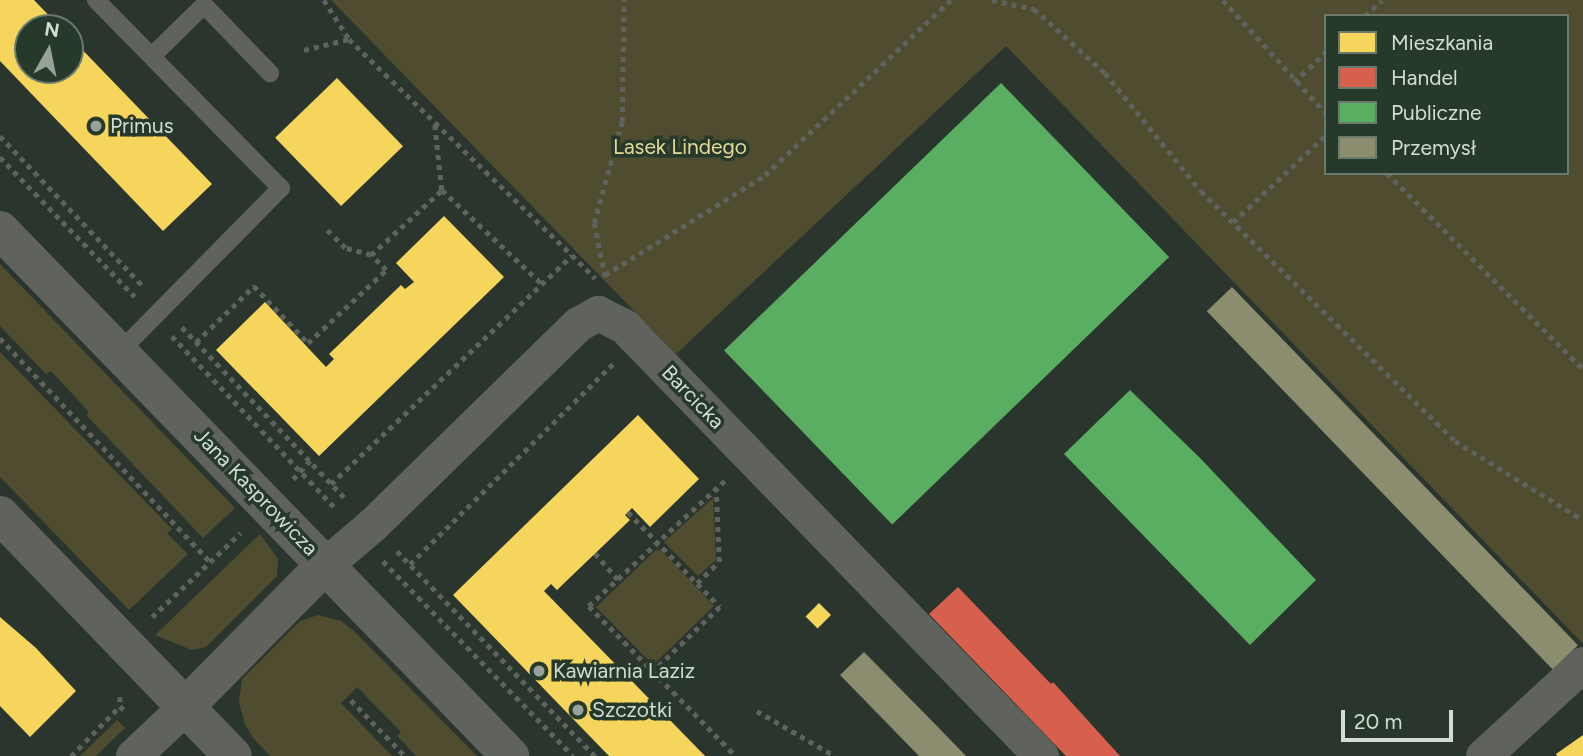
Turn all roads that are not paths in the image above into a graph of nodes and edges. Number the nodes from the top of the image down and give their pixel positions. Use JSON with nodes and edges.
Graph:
{"nodes":[{"id":1,"x":96,"y":0,"type":"edge"},
{"id":2,"x":152,"y":56,"type":"junction"},
{"id":3,"x":270,"y":73,"type":"dead end"},
{"id":4,"x":0,"y":230,"type":"edge"},
{"id":5,"x":119,"y":352,"type":"junction"},
{"id":6,"x":0,"y":515,"type":"edge"},
{"id":7,"x":326,"y":564,"type":"junction"},
{"id":8,"x":1583,"y":664,"type":"edge"},
{"id":9,"x":185,"y":707,"type":"junction"},
{"id":10,"x":134,"y":756,"type":"edge"},
{"id":11,"x":233,"y":756,"type":"edge"},
{"id":12,"x":509,"y":756,"type":"edge"},
{"id":13,"x":1041,"y":756,"type":"edge"},
{"id":14,"x":1483,"y":756,"type":"edge"}],
"edges":[{"from":1,"to":2,"type":"lane"},
{"from":2,"to":3,"type":"lane"},
{"from":2,"to":5,"type":"lane"},
{"from":4,"to":5,"type":"street","name":"Jana Kasprowicza"},
{"from":5,"to":7,"type":"street","name":"Jana Kasprowicza"},
{"from":6,"to":9,"type":"street"},
{"from":7,"to":9,"type":"street"},
{"from":7,"to":12,"type":"street","name":"Jana Kasprowicza"},
{"from":7,"to":13,"type":"street","name":"Barcicka"},
{"from":8,"to":14,"type":"street"},
{"from":9,"to":10,"type":"street"},
{"from":9,"to":11,"type":"street"}]}
